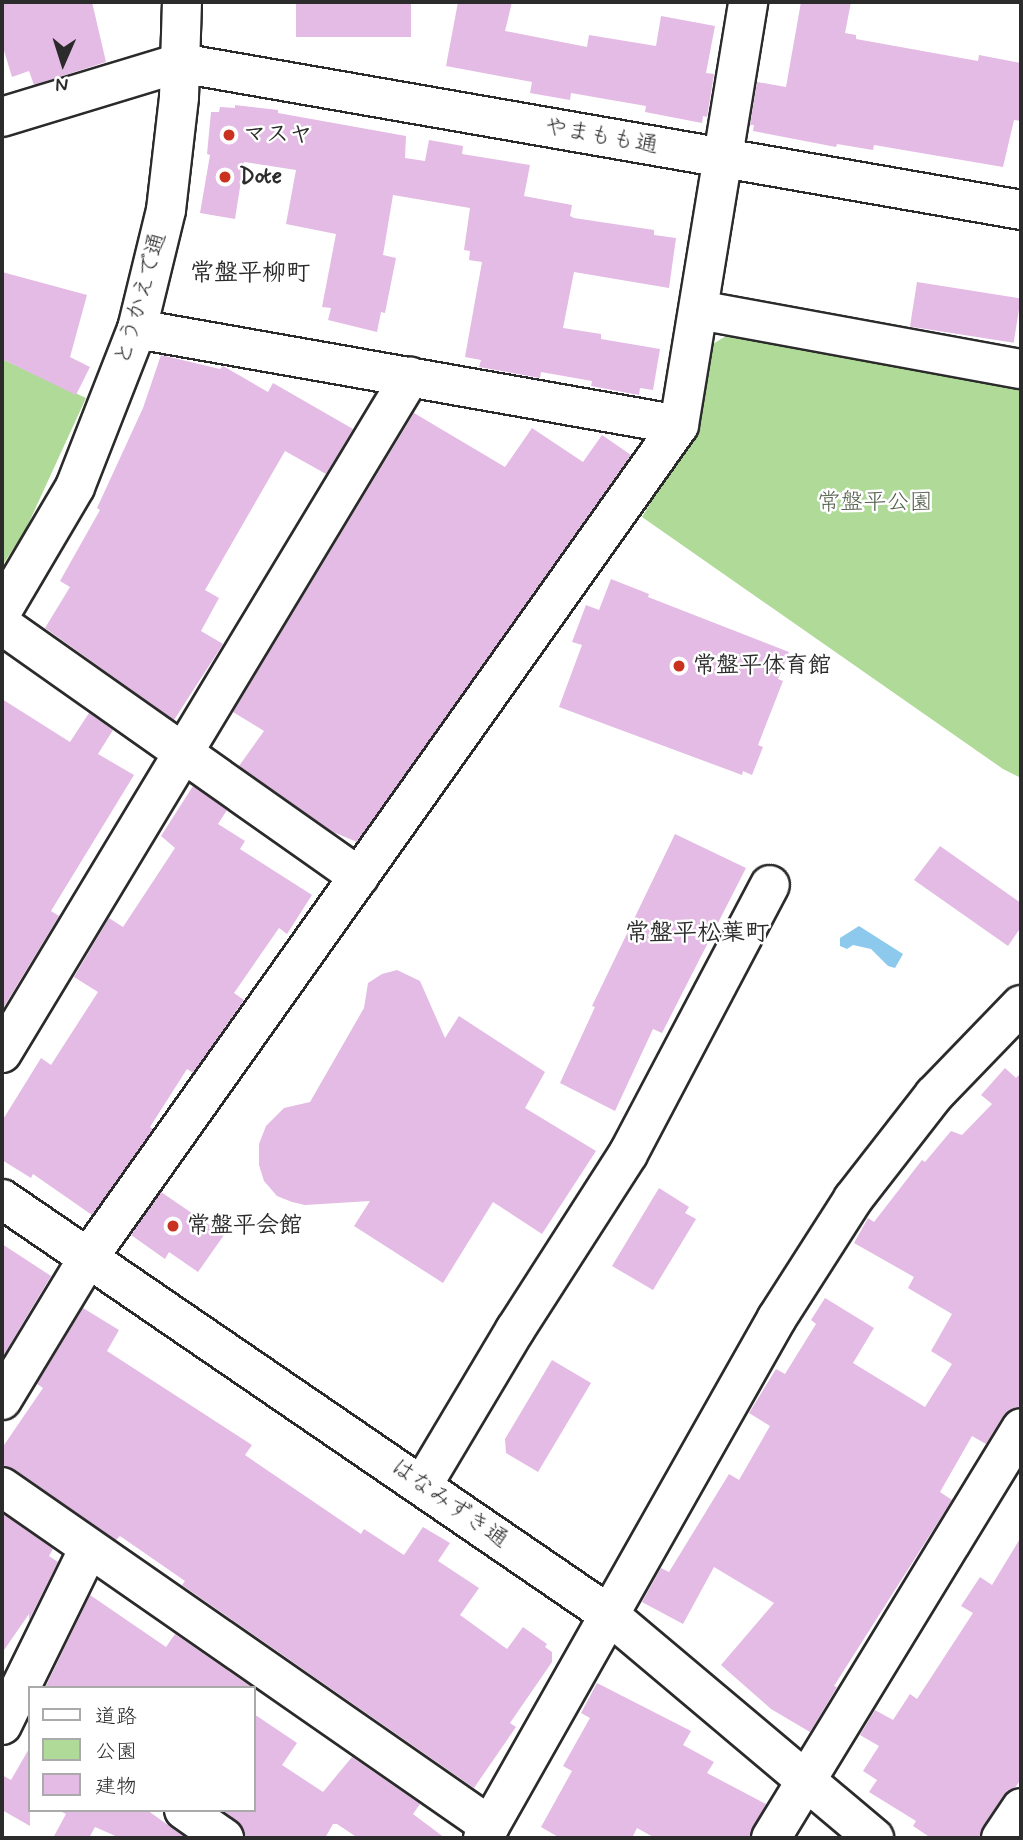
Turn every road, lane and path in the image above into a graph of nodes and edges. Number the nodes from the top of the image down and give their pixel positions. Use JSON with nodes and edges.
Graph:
{"nodes":[{"id":1,"x":182,"y":2,"type":"edge"},
{"id":2,"x":748,"y":2,"type":"edge"},
{"id":3,"x":180,"y":64,"type":"junction"},
{"id":4,"x":2,"y":117,"type":"edge"},
{"id":5,"x":721,"y":158,"type":"junction"},
{"id":6,"x":1021,"y":210,"type":"edge"},
{"id":7,"x":699,"y":310,"type":"junction"},
{"id":8,"x":137,"y":329,"type":"junction"},
{"id":9,"x":1021,"y":369,"type":"edge"},
{"id":10,"x":410,"y":377,"type":"junction"},
{"id":11,"x":678,"y":425,"type":"junction"},
{"id":12,"x":2,"y":611,"type":"edge"},
{"id":13,"x":2,"y":625,"type":"edge"},
{"id":14,"x":184,"y":754,"type":"junction"},
{"id":15,"x":359,"y":877,"type":"junction"},
{"id":16,"x":770,"y":885,"type":"dead end"},
{"id":17,"x":1017,"y":1018,"type":"edge"},
{"id":18,"x":2,"y":1053,"type":"edge"},
{"id":19,"x":2,"y":1199,"type":"edge"},
{"id":20,"x":88,"y":1258,"type":"junction"},
{"id":21,"x":2,"y":1400,"type":"edge"},
{"id":22,"x":1021,"y":1427,"type":"edge"},
{"id":23,"x":422,"y":1486,"type":"junction"},
{"id":24,"x":2,"y":1487,"type":"edge"},
{"id":25,"x":89,"y":1548,"type":"junction"},
{"id":26,"x":608,"y":1614,"type":"junction"},
{"id":27,"x":16,"y":1708,"type":"edge"},
{"id":28,"x":806,"y":1781,"type":"junction"},
{"id":29,"x":1021,"y":1808,"type":"edge"},
{"id":30,"x":187,"y":1812,"type":"edge"},
{"id":31,"x":487,"y":1832,"type":"edge"},
{"id":32,"x":224,"y":1838,"type":"edge"},
{"id":33,"x":771,"y":1838,"type":"edge"},
{"id":34,"x":874,"y":1838,"type":"edge"},
{"id":35,"x":1001,"y":1838,"type":"edge"}],
"edges":[{"from":1,"to":3,"type":"street","name":"とうかえで通"},
{"from":2,"to":5,"type":"street"},
{"from":3,"to":4,"type":"street"},
{"from":3,"to":5,"type":"street","name":"やまもも通"},
{"from":3,"to":8,"type":"street","name":"とうかえで通"},
{"from":5,"to":6,"type":"street","name":"やまもも通"},
{"from":5,"to":7,"type":"street"},
{"from":7,"to":9,"type":"street"},
{"from":7,"to":11,"type":"street"},
{"from":8,"to":10,"type":"street"},
{"from":8,"to":12,"type":"street","name":"とうかえで通"},
{"from":10,"to":11,"type":"street"},
{"from":10,"to":14,"type":"street"},
{"from":11,"to":15,"type":"street"},
{"from":13,"to":14,"type":"street"},
{"from":14,"to":15,"type":"street"},
{"from":14,"to":18,"type":"street"},
{"from":15,"to":20,"type":"street"},
{"from":16,"to":23,"type":"street"},
{"from":17,"to":26,"type":"street"},
{"from":19,"to":20,"type":"street","name":"はなみずき通"},
{"from":20,"to":21,"type":"street"},
{"from":20,"to":23,"type":"street","name":"はなみずき通"},
{"from":22,"to":28,"type":"street"},
{"from":23,"to":26,"type":"street","name":"はなみずき通"},
{"from":24,"to":25,"type":"street"},
{"from":25,"to":27,"type":"street"},
{"from":25,"to":31,"type":"street"},
{"from":26,"to":28,"type":"street","name":"はなみずき通"},
{"from":26,"to":31,"type":"street"},
{"from":28,"to":33,"type":"street"},
{"from":28,"to":34,"type":"street","name":"はなみずき通"},
{"from":29,"to":35,"type":"street"},
{"from":30,"to":32,"type":"street"}]}
